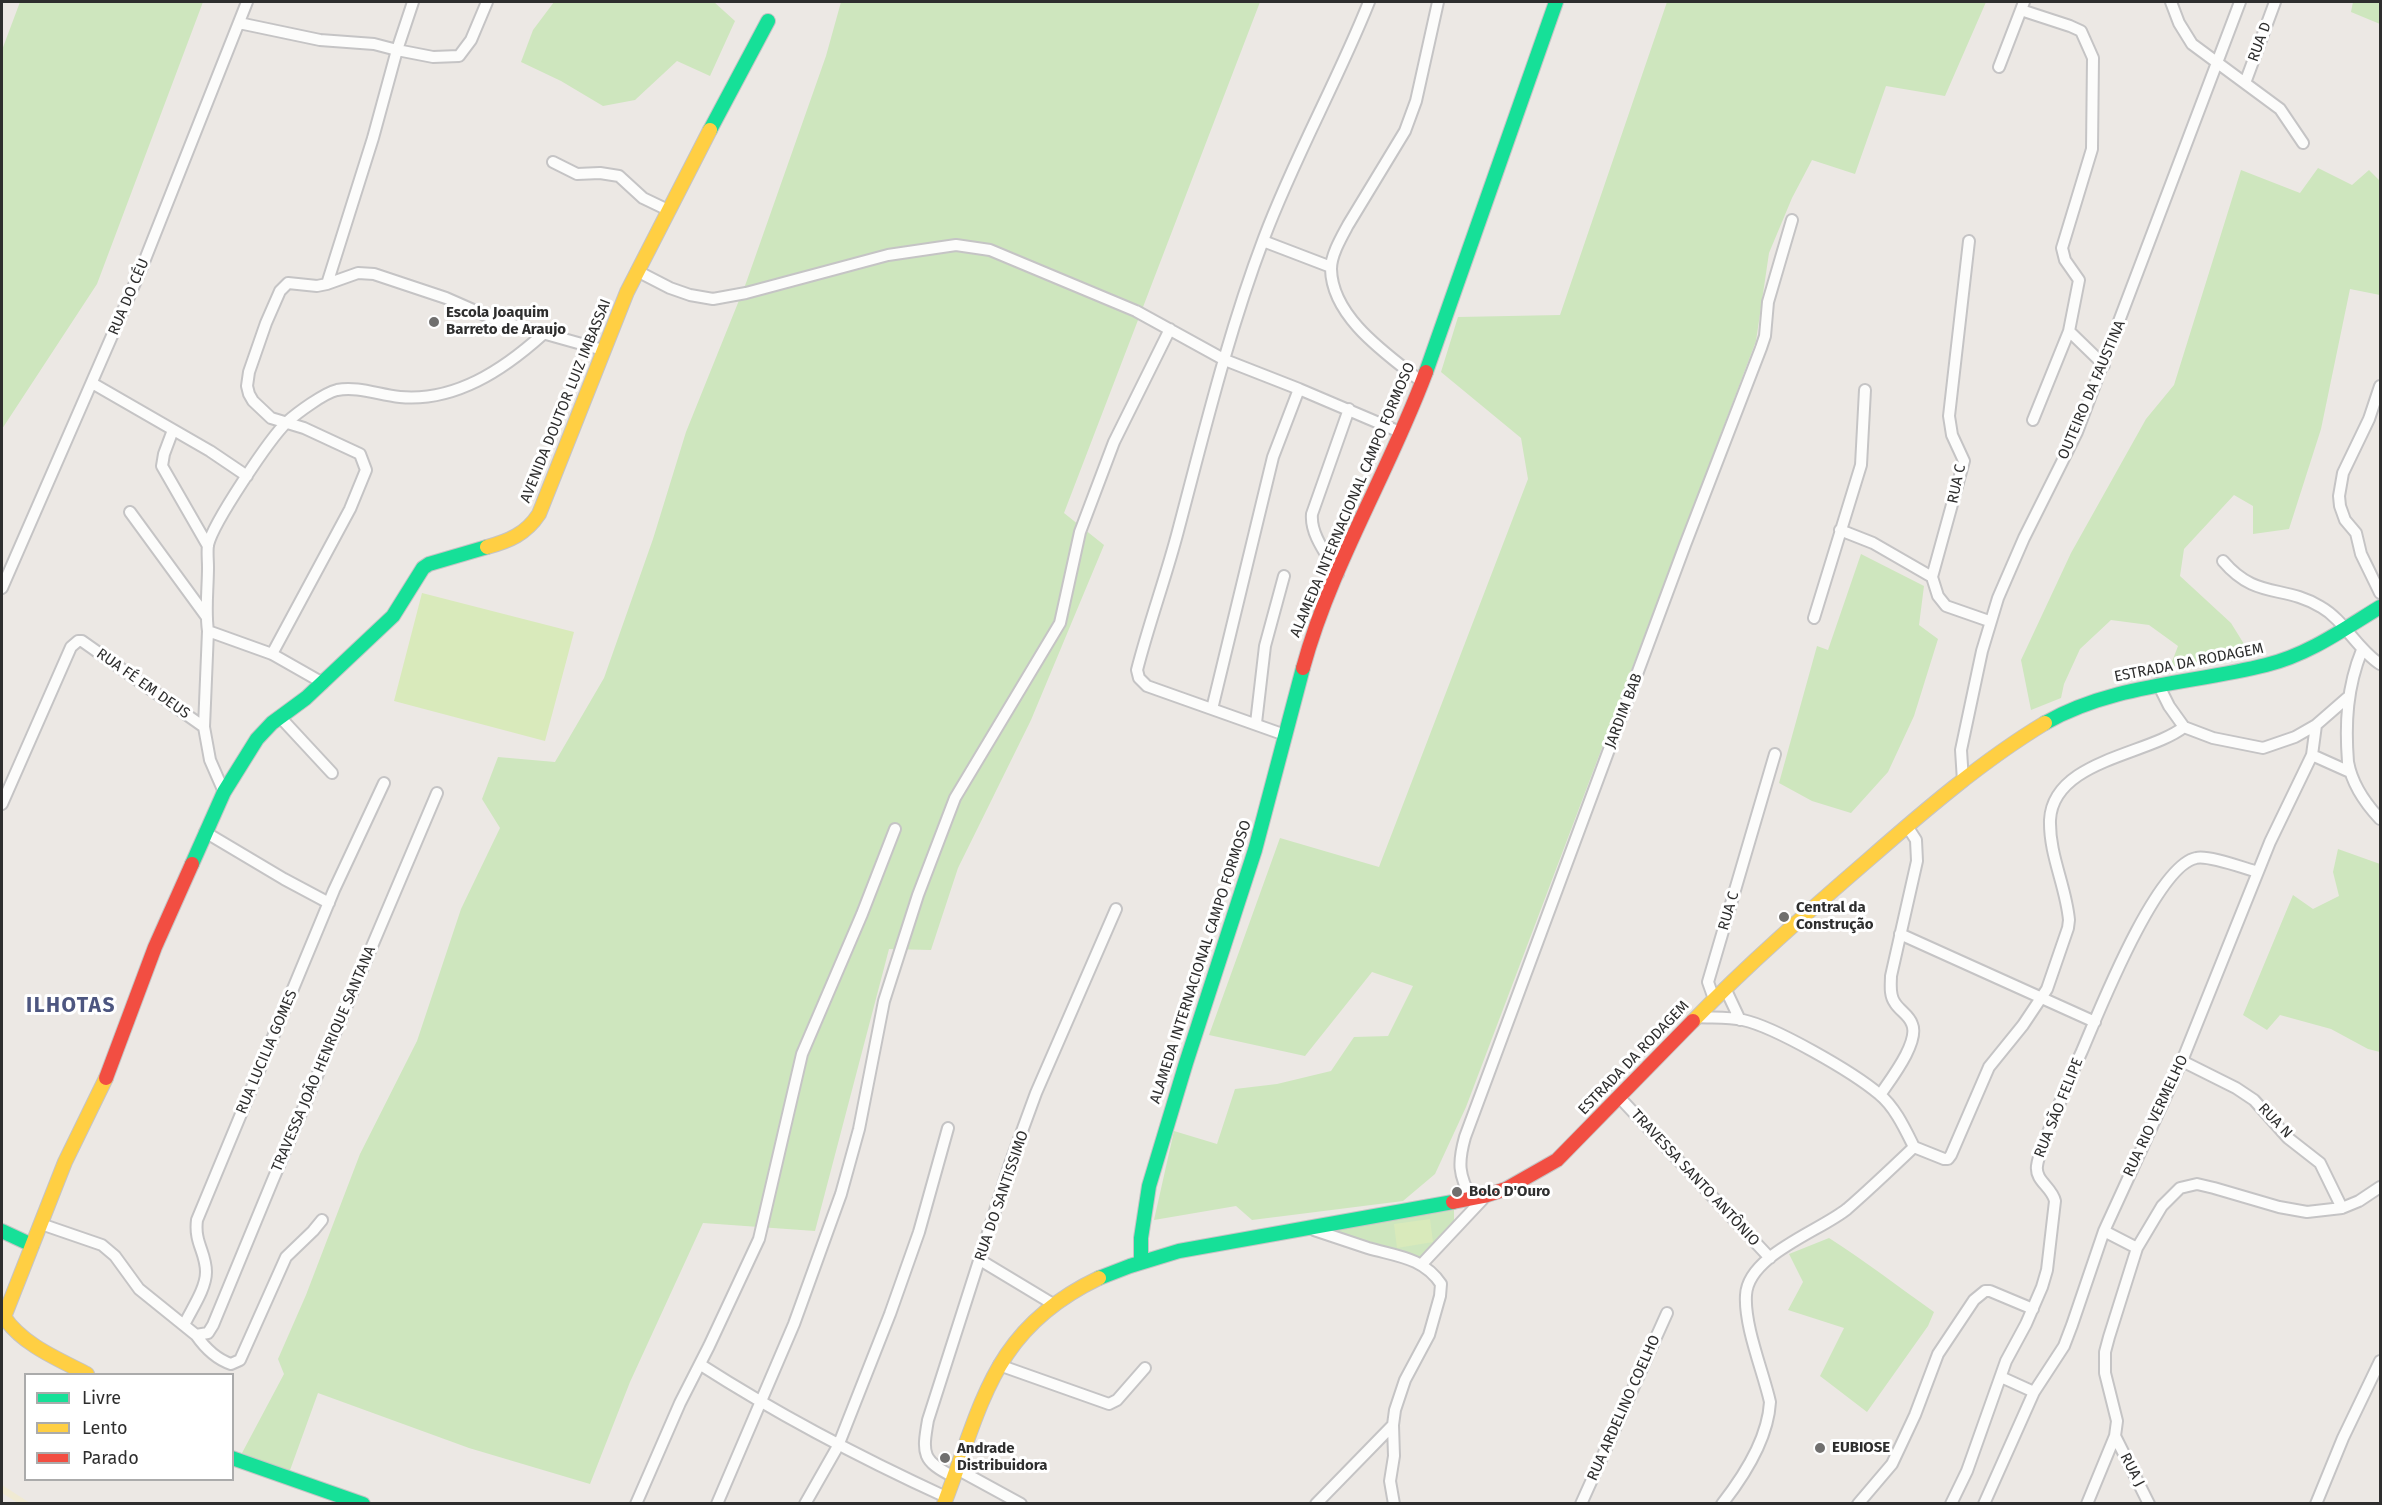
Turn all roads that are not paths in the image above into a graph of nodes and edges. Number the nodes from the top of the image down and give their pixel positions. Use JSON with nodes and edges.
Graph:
{"nodes":[{"id":1,"x":247,"y":2,"type":"edge"},
{"id":2,"x":413,"y":2,"type":"edge"},
{"id":3,"x":487,"y":2,"type":"edge"},
{"id":4,"x":1369,"y":2,"type":"edge"},
{"id":5,"x":1438,"y":2,"type":"edge"},
{"id":6,"x":1556,"y":2,"type":"edge"},
{"id":7,"x":2171,"y":2,"type":"edge"},
{"id":8,"x":2240,"y":2,"type":"edge"},
{"id":9,"x":2275,"y":2,"type":"edge"},
{"id":10,"x":2023,"y":6,"type":"edge"},
{"id":11,"x":768,"y":21,"type":"dead end"},
{"id":12,"x":239,"y":23,"type":"junction"},
{"id":13,"x":397,"y":50,"type":"junction"},
{"id":14,"x":2217,"y":63,"type":"junction"},
{"id":15,"x":1999,"y":67,"type":"dead end"},
{"id":16,"x":2245,"y":83,"type":"junction"},
{"id":17,"x":2303,"y":143,"type":"dead end"},
{"id":18,"x":553,"y":162,"type":"dead end"},
{"id":19,"x":668,"y":210,"type":"junction"},
{"id":20,"x":1792,"y":220,"type":"dead end"},
{"id":21,"x":1263,"y":241,"type":"junction"},
{"id":22,"x":1969,"y":241,"type":"dead end"},
{"id":23,"x":1331,"y":267,"type":"junction"},
{"id":24,"x":638,"y":271,"type":"junction"},
{"id":25,"x":327,"y":284,"type":"junction"},
{"id":26,"x":1170,"y":329,"type":"junction"},
{"id":27,"x":2069,"y":332,"type":"junction"},
{"id":28,"x":542,"y":334,"type":"junction"},
{"id":29,"x":603,"y":350,"type":"junction"},
{"id":30,"x":1225,"y":360,"type":"junction"},
{"id":31,"x":2104,"y":365,"type":"junction"},
{"id":32,"x":1422,"y":382,"type":"junction"},
{"id":33,"x":92,"y":383,"type":"junction"},
{"id":34,"x":2380,"y":386,"type":"edge"},
{"id":35,"x":1299,"y":389,"type":"junction"},
{"id":36,"x":1865,"y":390,"type":"dead end"},
{"id":37,"x":1349,"y":409,"type":"junction"},
{"id":38,"x":2033,"y":420,"type":"dead end"},
{"id":39,"x":286,"y":423,"type":"junction"},
{"id":40,"x":173,"y":430,"type":"junction"},
{"id":41,"x":1400,"y":432,"type":"junction"},
{"id":42,"x":247,"y":476,"type":"junction"},
{"id":43,"x":129,"y":512,"type":"dead end"},
{"id":44,"x":1840,"y":530,"type":"junction"},
{"id":45,"x":208,"y":546,"type":"junction"},
{"id":46,"x":2223,"y":561,"type":"dead end"},
{"id":47,"x":1338,"y":574,"type":"junction"},
{"id":48,"x":1284,"y":576,"type":"dead end"},
{"id":49,"x":1932,"y":577,"type":"junction"},
{"id":50,"x":2,"y":588,"type":"edge"},
{"id":51,"x":2380,"y":593,"type":"edge"},
{"id":52,"x":2380,"y":607,"type":"edge"},
{"id":53,"x":206,"y":616,"type":"junction"},
{"id":54,"x":1814,"y":618,"type":"dead end"},
{"id":55,"x":1989,"y":621,"type":"junction"},
{"id":56,"x":2344,"y":628,"type":"junction"},
{"id":57,"x":208,"y":631,"type":"junction"},
{"id":58,"x":2362,"y":650,"type":"junction"},
{"id":59,"x":272,"y":654,"type":"junction"},
{"id":60,"x":2380,"y":664,"type":"edge"},
{"id":61,"x":323,"y":683,"type":"junction"},
{"id":62,"x":2158,"y":684,"type":"junction"},
{"id":63,"x":2348,"y":698,"type":"junction"},
{"id":64,"x":1212,"y":709,"type":"junction"},
{"id":65,"x":280,"y":717,"type":"junction"},
{"id":66,"x":1256,"y":723,"type":"junction"},
{"id":67,"x":2316,"y":725,"type":"junction"},
{"id":68,"x":204,"y":727,"type":"junction"},
{"id":69,"x":2184,"y":727,"type":"junction"},
{"id":70,"x":1286,"y":735,"type":"junction"},
{"id":71,"x":1775,"y":754,"type":"dead end"},
{"id":72,"x":2312,"y":755,"type":"junction"},
{"id":73,"x":332,"y":772,"type":"dead end"},
{"id":74,"x":2350,"y":772,"type":"junction"},
{"id":75,"x":1963,"y":781,"type":"junction"},
{"id":76,"x":384,"y":783,"type":"dead end"},
{"id":77,"x":224,"y":792,"type":"junction"},
{"id":78,"x":437,"y":793,"type":"dead end"},
{"id":79,"x":2,"y":804,"type":"edge"},
{"id":80,"x":2380,"y":819,"type":"edge"},
{"id":81,"x":1907,"y":826,"type":"junction"},
{"id":82,"x":895,"y":829,"type":"dead end"},
{"id":83,"x":205,"y":832,"type":"junction"},
{"id":84,"x":2258,"y":872,"type":"junction"},
{"id":85,"x":328,"y":903,"type":"junction"},
{"id":86,"x":1116,"y":909,"type":"dead end"},
{"id":87,"x":1900,"y":934,"type":"junction"},
{"id":88,"x":1725,"y":988,"type":"junction"},
{"id":89,"x":2042,"y":996,"type":"junction"},
{"id":90,"x":1714,"y":999,"type":"junction"},
{"id":91,"x":1697,"y":1017,"type":"junction"},
{"id":92,"x":1740,"y":1020,"type":"junction"},
{"id":93,"x":2095,"y":1022,"type":"junction"},
{"id":94,"x":2182,"y":1061,"type":"junction"},
{"id":95,"x":1880,"y":1095,"type":"junction"},
{"id":96,"x":1620,"y":1097,"type":"junction"},
{"id":97,"x":948,"y":1128,"type":"dead end"},
{"id":98,"x":1914,"y":1147,"type":"junction"},
{"id":99,"x":2380,"y":1187,"type":"edge"},
{"id":100,"x":1479,"y":1198,"type":"junction"},
{"id":101,"x":2342,"y":1208,"type":"junction"},
{"id":102,"x":322,"y":1220,"type":"dead end"},
{"id":103,"x":41,"y":1224,"type":"junction"},
{"id":104,"x":1305,"y":1227,"type":"junction"},
{"id":105,"x":2,"y":1231,"type":"edge"},
{"id":106,"x":2104,"y":1231,"type":"junction"},
{"id":107,"x":32,"y":1245,"type":"junction"},
{"id":108,"x":2138,"y":1248,"type":"junction"},
{"id":109,"x":1770,"y":1258,"type":"junction"},
{"id":110,"x":980,"y":1260,"type":"junction"},
{"id":111,"x":1141,"y":1261,"type":"junction"},
{"id":112,"x":1421,"y":1264,"type":"junction"},
{"id":113,"x":1053,"y":1304,"type":"junction"},
{"id":114,"x":2033,"y":1309,"type":"junction"},
{"id":115,"x":1667,"y":1313,"type":"dead end"},
{"id":116,"x":184,"y":1325,"type":"junction"},
{"id":117,"x":196,"y":1335,"type":"junction"},
{"id":118,"x":2380,"y":1361,"type":"edge"},
{"id":119,"x":701,"y":1365,"type":"junction"},
{"id":120,"x":999,"y":1365,"type":"junction"},
{"id":121,"x":1145,"y":1368,"type":"dead end"},
{"id":122,"x":85,"y":1373,"type":"edge"},
{"id":123,"x":2001,"y":1377,"type":"junction"},
{"id":124,"x":2034,"y":1392,"type":"junction"},
{"id":125,"x":762,"y":1403,"type":"junction"},
{"id":126,"x":1393,"y":1425,"type":"junction"},
{"id":127,"x":2115,"y":1436,"type":"junction"},
{"id":128,"x":838,"y":1446,"type":"junction"},
{"id":129,"x":234,"y":1459,"type":"edge"},
{"id":130,"x":955,"y":1473,"type":"junction"},
{"id":131,"x":945,"y":1500,"type":"edge"},
{"id":132,"x":363,"y":1503,"type":"edge"},
{"id":133,"x":636,"y":1503,"type":"edge"},
{"id":134,"x":717,"y":1503,"type":"edge"},
{"id":135,"x":805,"y":1503,"type":"edge"},
{"id":136,"x":1021,"y":1503,"type":"edge"},
{"id":137,"x":1316,"y":1503,"type":"edge"},
{"id":138,"x":1394,"y":1503,"type":"edge"},
{"id":139,"x":1581,"y":1503,"type":"edge"},
{"id":140,"x":1722,"y":1503,"type":"edge"},
{"id":141,"x":1858,"y":1503,"type":"edge"},
{"id":142,"x":1951,"y":1503,"type":"edge"},
{"id":143,"x":1984,"y":1503,"type":"edge"},
{"id":144,"x":2087,"y":1503,"type":"edge"},
{"id":145,"x":2150,"y":1503,"type":"edge"},
{"id":146,"x":2316,"y":1503,"type":"edge"}],
"edges":[{"from":1,"to":12,"type":"street","name":"RUA DO CÉU"},
{"from":2,"to":13,"type":"street"},
{"from":3,"to":13,"type":"street"},
{"from":4,"to":21,"type":"street"},
{"from":5,"to":23,"type":"street"},
{"from":6,"to":32,"type":"street","name":"ALAMEDA INTERNACIONAL CAMPO FORMOSO"},
{"from":7,"to":14,"type":"street"},
{"from":8,"to":14,"type":"street","name":"OUTEIRO DA FAUSTINA"},
{"from":9,"to":16,"type":"street","name":"RUA D"},
{"from":10,"to":15,"type":"street"},
{"from":10,"to":27,"type":"street"},
{"from":11,"to":19,"type":"street","name":"AVENIDA DOUTOR LUIZ IMBASSAI"},
{"from":12,"to":13,"type":"street"},
{"from":12,"to":33,"type":"street","name":"RUA DO CÉU"},
{"from":13,"to":25,"type":"street"},
{"from":14,"to":16,"type":"street"},
{"from":14,"to":31,"type":"street","name":"OUTEIRO DA FAUSTINA"},
{"from":16,"to":17,"type":"street"},
{"from":18,"to":19,"type":"street"},
{"from":19,"to":24,"type":"street","name":"AVENIDA DOUTOR LUIZ IMBASSAI"},
{"from":20,"to":100,"type":"street","name":"JARDIM BAB"},
{"from":21,"to":23,"type":"street"},
{"from":21,"to":30,"type":"street"},
{"from":22,"to":49,"type":"street","name":"RUA C"},
{"from":23,"to":32,"type":"street"},
{"from":24,"to":26,"type":"street"},
{"from":24,"to":29,"type":"street","name":"AVENIDA DOUTOR LUIZ IMBASSAI"},
{"from":25,"to":28,"type":"street"},
{"from":25,"to":39,"type":"street"},
{"from":26,"to":30,"type":"street"},
{"from":26,"to":125,"type":"street"},
{"from":27,"to":31,"type":"street"},
{"from":27,"to":38,"type":"street"},
{"from":28,"to":29,"type":"street"},
{"from":28,"to":39,"type":"street"},
{"from":29,"to":61,"type":"street","name":"AVENIDA DOUTOR LUIZ IMBASSAI"},
{"from":30,"to":35,"type":"street"},
{"from":30,"to":64,"type":"street"},
{"from":31,"to":55,"type":"street","name":"OUTEIRO DA FAUSTINA"},
{"from":32,"to":41,"type":"street","name":"ALAMEDA INTERNACIONAL CAMPO FORMOSO"},
{"from":33,"to":40,"type":"street"},
{"from":33,"to":50,"type":"street","name":"RUA DO CÉU"},
{"from":34,"to":51,"type":"street"},
{"from":35,"to":37,"type":"street"},
{"from":35,"to":64,"type":"street"},
{"from":36,"to":44,"type":"street"},
{"from":37,"to":41,"type":"street"},
{"from":37,"to":47,"type":"street"},
{"from":39,"to":42,"type":"street"},
{"from":39,"to":59,"type":"street"},
{"from":40,"to":42,"type":"street"},
{"from":40,"to":45,"type":"street"},
{"from":41,"to":47,"type":"street","name":"ALAMEDA INTERNACIONAL CAMPO FORMOSO"},
{"from":42,"to":45,"type":"street"},
{"from":43,"to":53,"type":"street"},
{"from":44,"to":49,"type":"street"},
{"from":44,"to":54,"type":"street"},
{"from":45,"to":53,"type":"street"},
{"from":46,"to":56,"type":"street"},
{"from":47,"to":70,"type":"street","name":"ALAMEDA INTERNACIONAL CAMPO FORMOSO"},
{"from":48,"to":66,"type":"street"},
{"from":49,"to":55,"type":"street"},
{"from":52,"to":56,"type":"street","name":"ESTRADA DA RODAGEM"},
{"from":53,"to":57,"type":"street"},
{"from":55,"to":75,"type":"street","name":"OUTEIRO DA FAUSTINA"},
{"from":56,"to":58,"type":"street"},
{"from":56,"to":62,"type":"street","name":"ESTRADA DA RODAGEM"},
{"from":57,"to":59,"type":"street"},
{"from":57,"to":68,"type":"street"},
{"from":58,"to":60,"type":"street"},
{"from":58,"to":63,"type":"street"},
{"from":59,"to":61,"type":"street"},
{"from":61,"to":65,"type":"street","name":"AVENIDA DOUTOR LUIZ IMBASSAI"},
{"from":62,"to":69,"type":"street"},
{"from":62,"to":75,"type":"street","name":"ESTRADA DA RODAGEM"},
{"from":63,"to":67,"type":"street"},
{"from":63,"to":74,"type":"street"},
{"from":64,"to":66,"type":"street"},
{"from":65,"to":73,"type":"street"},
{"from":65,"to":77,"type":"street","name":"AVENIDA DOUTOR LUIZ IMBASSAI"},
{"from":66,"to":70,"type":"street"},
{"from":67,"to":69,"type":"street"},
{"from":67,"to":72,"type":"street","name":"RUA RIO VERMELHO"},
{"from":68,"to":77,"type":"street"},
{"from":68,"to":79,"type":"street","name":"RUA FÉ EM DEUS"},
{"from":69,"to":89,"type":"street"},
{"from":70,"to":111,"type":"street","name":"ALAMEDA INTERNACIONAL CAMPO FORMOSO"},
{"from":71,"to":90,"type":"street","name":"RUA C"},
{"from":72,"to":74,"type":"street"},
{"from":72,"to":84,"type":"street","name":"RUA RIO VERMELHO"},
{"from":74,"to":80,"type":"street"},
{"from":75,"to":81,"type":"street","name":"ESTRADA DA RODAGEM"},
{"from":76,"to":85,"type":"street","name":"RUA LUCILIA GOMES"},
{"from":77,"to":83,"type":"street","name":"AVENIDA DOUTOR LUIZ IMBASSAI"},
{"from":78,"to":117,"type":"street","name":"TRAVESSA JOÃO HENRIQUE SANTANA"},
{"from":81,"to":87,"type":"street"},
{"from":81,"to":88,"type":"street","name":"ESTRADA DA RODAGEM"},
{"from":82,"to":119,"type":"street"},
{"from":83,"to":85,"type":"street"},
{"from":83,"to":103,"type":"street","name":"AVENIDA DOUTOR LUIZ IMBASSAI"},
{"from":84,"to":93,"type":"street","name":"RUA SÃO FELIPE"},
{"from":84,"to":94,"type":"street","name":"RUA RIO VERMELHO"},
{"from":85,"to":116,"type":"street","name":"RUA LUCILIA GOMES"},
{"from":86,"to":110,"type":"street","name":"RUA DO SANTISSIMO"},
{"from":87,"to":89,"type":"street"},
{"from":87,"to":95,"type":"street"},
{"from":88,"to":90,"type":"street","name":"ESTRADA DA RODAGEM"},
{"from":88,"to":92,"type":"street"},
{"from":89,"to":93,"type":"street"},
{"from":89,"to":98,"type":"street"},
{"from":90,"to":91,"type":"street","name":"ESTRADA DA RODAGEM"},
{"from":91,"to":92,"type":"street"},
{"from":91,"to":96,"type":"street","name":"ESTRADA DA RODAGEM"},
{"from":92,"to":95,"type":"street"},
{"from":93,"to":114,"type":"street","name":"RUA SÃO FELIPE"},
{"from":94,"to":101,"type":"street","name":"RUA N"},
{"from":94,"to":106,"type":"street","name":"RUA RIO VERMELHO"},
{"from":95,"to":98,"type":"street"},
{"from":96,"to":100,"type":"street","name":"ESTRADA DA RODAGEM"},
{"from":96,"to":109,"type":"street","name":"TRAVESSA SANTO ANTÔNIO"},
{"from":97,"to":128,"type":"street"},
{"from":98,"to":109,"type":"street"},
{"from":99,"to":101,"type":"street"},
{"from":100,"to":104,"type":"street","name":"ESTRADA DA RODAGEM"},
{"from":100,"to":112,"type":"street"},
{"from":101,"to":108,"type":"street"},
{"from":102,"to":117,"type":"street"},
{"from":103,"to":107,"type":"street","name":"AVENIDA DOUTOR LUIZ IMBASSAI"},
{"from":103,"to":116,"type":"street"},
{"from":104,"to":111,"type":"street","name":"ESTRADA DA RODAGEM"},
{"from":104,"to":112,"type":"street"},
{"from":105,"to":107,"type":"street"},
{"from":106,"to":108,"type":"street"},
{"from":106,"to":124,"type":"street","name":"RUA RIO VERMELHO"},
{"from":107,"to":122,"type":"street","name":"AVENIDA DOUTOR LUIZ IMBASSAI"},
{"from":108,"to":127,"type":"street"},
{"from":109,"to":140,"type":"street"},
{"from":110,"to":113,"type":"street"},
{"from":110,"to":130,"type":"street","name":"RUA DO SANTISSIMO"},
{"from":111,"to":113,"type":"street","name":"ESTRADA DA RODAGEM"},
{"from":112,"to":126,"type":"street"},
{"from":113,"to":120,"type":"street","name":"ESTRADA DA RODAGEM"},
{"from":114,"to":123,"type":"street","name":"RUA SÃO FELIPE"},
{"from":114,"to":141,"type":"street"},
{"from":115,"to":139,"type":"street","name":"RUA ARDELINO COELHO"},
{"from":116,"to":117,"type":"street"},
{"from":118,"to":146,"type":"street"},
{"from":119,"to":125,"type":"street"},
{"from":119,"to":133,"type":"street"},
{"from":120,"to":121,"type":"street"},
{"from":120,"to":130,"type":"street","name":"ESTRADA DA RODAGEM"},
{"from":123,"to":124,"type":"street"},
{"from":123,"to":142,"type":"street","name":"RUA SÃO FELIPE"},
{"from":124,"to":143,"type":"street","name":"RUA RIO VERMELHO"},
{"from":125,"to":128,"type":"street"},
{"from":125,"to":134,"type":"street"},
{"from":126,"to":137,"type":"street"},
{"from":126,"to":138,"type":"street"},
{"from":127,"to":144,"type":"street"},
{"from":127,"to":145,"type":"street","name":"RUA J"},
{"from":128,"to":131,"type":"street"},
{"from":128,"to":135,"type":"street"},
{"from":129,"to":132,"type":"street"},
{"from":130,"to":131,"type":"street","name":"ESTRADA DA RODAGEM"},
{"from":130,"to":136,"type":"street","name":"RUA DO SANTISSIMO"}]}
